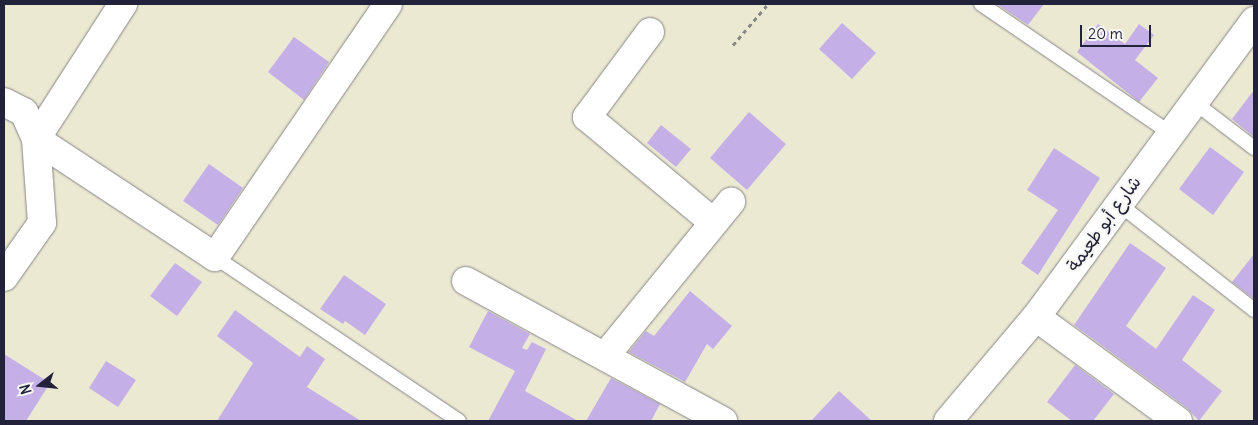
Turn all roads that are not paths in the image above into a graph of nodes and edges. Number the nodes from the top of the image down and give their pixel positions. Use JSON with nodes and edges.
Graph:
{"nodes":[{"id":1,"x":123,"y":4,"type":"edge"},
{"id":2,"x":388,"y":4,"type":"edge"},
{"id":3,"x":981,"y":4,"type":"edge"},
{"id":4,"x":1254,"y":21,"type":"edge"},
{"id":5,"x":650,"y":32,"type":"dead end"},
{"id":6,"x":4,"y":102,"type":"edge"},
{"id":7,"x":1194,"y":102,"type":"junction"},
{"id":8,"x":1170,"y":133,"type":"junction"},
{"id":9,"x":36,"y":140,"type":"junction"},
{"id":10,"x":1254,"y":148,"type":"edge"},
{"id":11,"x":731,"y":202,"type":"dead end"},
{"id":12,"x":1118,"y":204,"type":"junction"},
{"id":13,"x":713,"y":222,"type":"junction"},
{"id":14,"x":215,"y":257,"type":"junction"},
{"id":15,"x":4,"y":277,"type":"edge"},
{"id":16,"x":466,"y":281,"type":"dead end"},
{"id":17,"x":1254,"y":310,"type":"edge"},
{"id":18,"x":1036,"y":317,"type":"junction"},
{"id":19,"x":606,"y":356,"type":"junction"},
{"id":20,"x":454,"y":420,"type":"edge"},
{"id":21,"x":723,"y":421,"type":"edge"},
{"id":22,"x":948,"y":421,"type":"edge"},
{"id":23,"x":1178,"y":421,"type":"edge"}],
"edges":[{"from":1,"to":9,"type":"street"},
{"from":2,"to":14,"type":"street"},
{"from":3,"to":8,"type":"lane"},
{"from":4,"to":7,"type":"street","name":"شارع أبو طعيمة"},
{"from":5,"to":13,"type":"street"},
{"from":6,"to":9,"type":"street"},
{"from":7,"to":8,"type":"street","name":"شارع أبو طعيمة"},
{"from":7,"to":10,"type":"lane"},
{"from":8,"to":12,"type":"street","name":"شارع أبو طعيمة"},
{"from":9,"to":14,"type":"street"},
{"from":9,"to":15,"type":"street"},
{"from":11,"to":13,"type":"street"},
{"from":12,"to":17,"type":"lane"},
{"from":12,"to":18,"type":"street","name":"شارع أبو طعيمة"},
{"from":13,"to":19,"type":"street"},
{"from":14,"to":20,"type":"lane"},
{"from":16,"to":19,"type":"street"},
{"from":18,"to":22,"type":"street","name":"شارع أبو طعيمة"},
{"from":18,"to":23,"type":"street"},
{"from":19,"to":21,"type":"street"}]}
